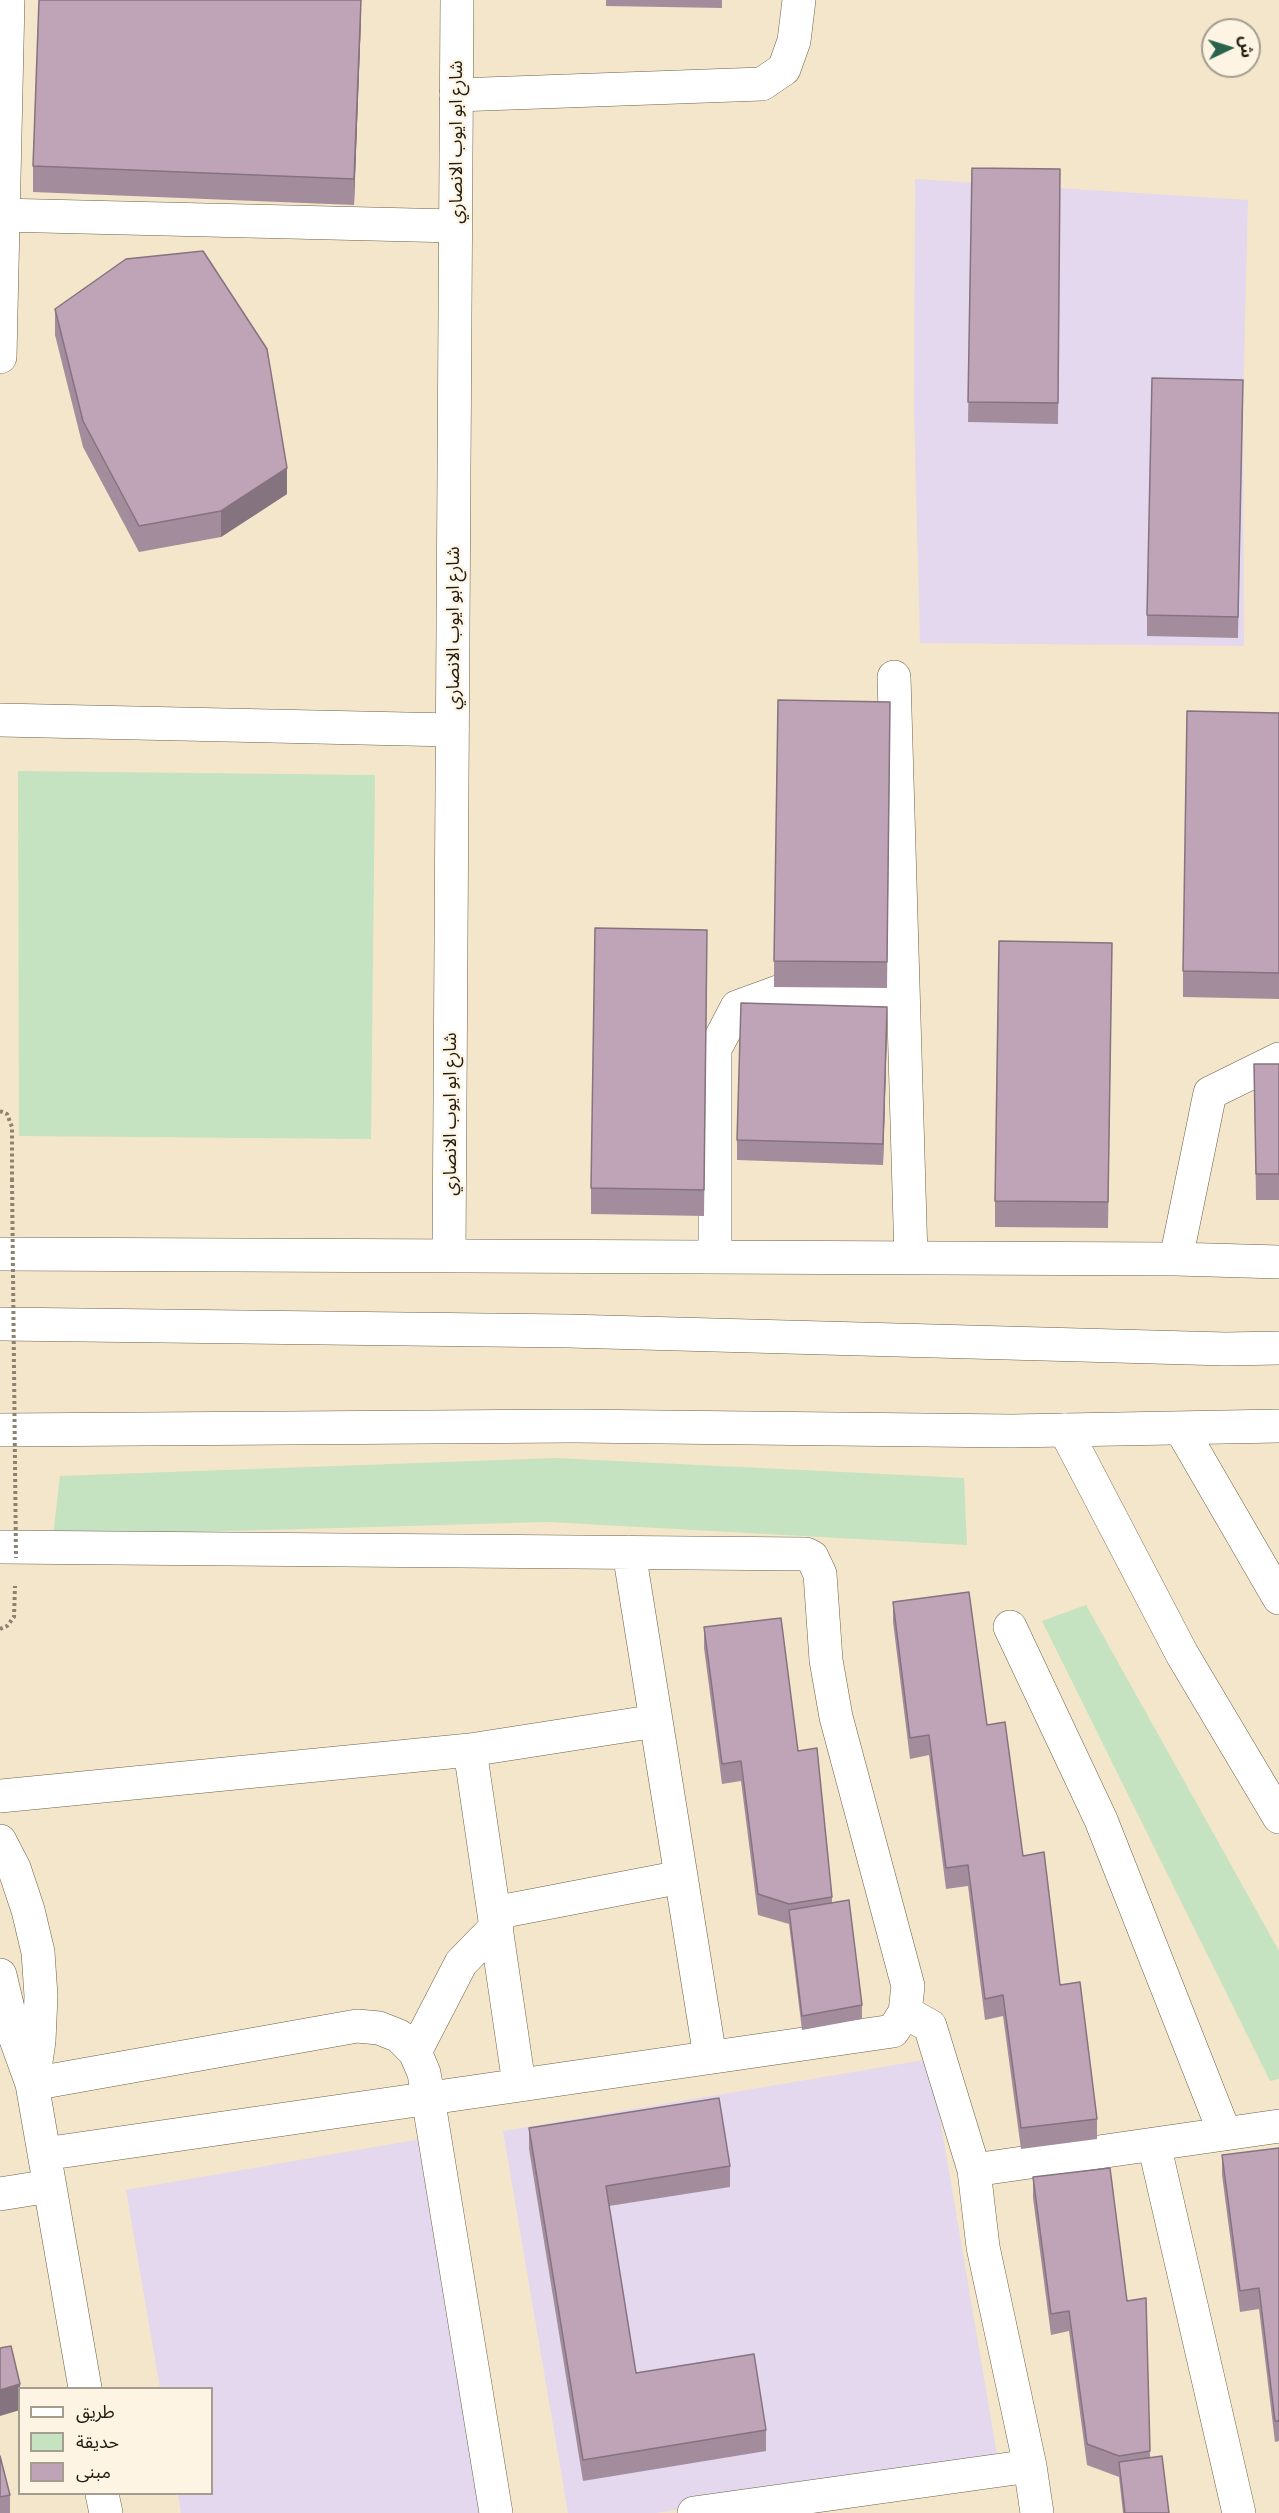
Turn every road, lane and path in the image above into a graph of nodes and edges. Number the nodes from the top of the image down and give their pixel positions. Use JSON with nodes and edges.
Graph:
{"nodes":[{"id":1,"x":8,"y":0,"type":"edge"},
{"id":2,"x":457,"y":0,"type":"edge"},
{"id":3,"x":799,"y":0,"type":"edge"},
{"id":4,"x":456,"y":95,"type":"junction"},
{"id":5,"x":2,"y":215,"type":"edge"},
{"id":6,"x":455,"y":226,"type":"junction"},
{"id":7,"x":0,"y":357,"type":"edge"},
{"id":8,"x":894,"y":677,"type":"dead end"},
{"id":9,"x":0,"y":720,"type":"edge"},
{"id":10,"x":452,"y":730,"type":"junction"},
{"id":11,"x":903,"y":993,"type":"junction"},
{"id":12,"x":1279,"y":1059,"type":"edge"},
{"id":13,"x":0,"y":1111,"type":"edge"},
{"id":14,"x":0,"y":1254,"type":"edge"},
{"id":15,"x":449,"y":1255,"type":"junction"},
{"id":16,"x":715,"y":1257,"type":"junction"},
{"id":17,"x":911,"y":1258,"type":"junction"},
{"id":18,"x":1176,"y":1259,"type":"junction"},
{"id":19,"x":1279,"y":1262,"type":"edge"},
{"id":20,"x":0,"y":1324,"type":"edge"},
{"id":21,"x":1279,"y":1348,"type":"edge"},
{"id":22,"x":1279,"y":1426,"type":"edge"},
{"id":23,"x":1182,"y":1429,"type":"junction"},
{"id":24,"x":0,"y":1430,"type":"edge"},
{"id":25,"x":1065,"y":1430,"type":"junction"},
{"id":26,"x":629,"y":1552,"type":"junction"},
{"id":27,"x":8,"y":1553,"type":"edge"},
{"id":28,"x":1279,"y":1598,"type":"edge"},
{"id":29,"x":14,"y":1617,"type":"dead end"},
{"id":30,"x":1010,"y":1627,"type":"dead end"},
{"id":31,"x":0,"y":1629,"type":"edge"},
{"id":32,"x":656,"y":1721,"type":"junction"},
{"id":33,"x":470,"y":1750,"type":"junction"},
{"id":34,"x":0,"y":1796,"type":"edge"},
{"id":35,"x":1279,"y":1817,"type":"edge"},
{"id":36,"x":0,"y":1841,"type":"edge"},
{"id":37,"x":681,"y":1877,"type":"junction"},
{"id":38,"x":495,"y":1920,"type":"junction"},
{"id":39,"x":0,"y":1975,"type":"edge"},
{"id":40,"x":905,"y":2012,"type":"junction"},
{"id":41,"x":415,"y":2052,"type":"junction"},
{"id":42,"x":710,"y":2057,"type":"junction"},
{"id":43,"x":32,"y":2084,"type":"junction"},
{"id":44,"x":519,"y":2084,"type":"junction"},
{"id":45,"x":428,"y":2097,"type":"junction"},
{"id":46,"x":1279,"y":2126,"type":"edge"},
{"id":47,"x":1225,"y":2134,"type":"junction"},
{"id":48,"x":1154,"y":2144,"type":"junction"},
{"id":49,"x":44,"y":2154,"type":"junction"},
{"id":50,"x":974,"y":2170,"type":"junction"},
{"id":51,"x":50,"y":2187,"type":"junction"},
{"id":52,"x":0,"y":2194,"type":"edge"},
{"id":53,"x":85,"y":2387,"type":"edge"},
{"id":54,"x":1030,"y":2466,"type":"junction"},
{"id":55,"x":102,"y":2495,"type":"edge"},
{"id":56,"x":759,"y":2509,"type":"edge"},
{"id":57,"x":106,"y":2513,"type":"edge"},
{"id":58,"x":496,"y":2513,"type":"edge"},
{"id":59,"x":694,"y":2513,"type":"edge"},
{"id":60,"x":1037,"y":2513,"type":"edge"},
{"id":61,"x":1239,"y":2513,"type":"edge"}],
"edges":[{"from":1,"to":5,"type":"street"},
{"from":2,"to":4,"type":"street","name":"شارع ابو ايوب الانصاري"},
{"from":3,"to":4,"type":"street"},
{"from":4,"to":6,"type":"street","name":"شارع ابو ايوب الانصاري"},
{"from":5,"to":6,"type":"street"},
{"from":5,"to":7,"type":"street"},
{"from":6,"to":10,"type":"street","name":"شارع ابو ايوب الانصاري"},
{"from":8,"to":11,"type":"street"},
{"from":9,"to":10,"type":"street"},
{"from":10,"to":15,"type":"street","name":"شارع ابو ايوب الانصاري"},
{"from":11,"to":16,"type":"street"},
{"from":11,"to":17,"type":"street"},
{"from":12,"to":18,"type":"street"},
{"from":13,"to":27,"type":"path","bridge":true},
{"from":14,"to":15,"type":"street"},
{"from":15,"to":16,"type":"street"},
{"from":16,"to":17,"type":"street"},
{"from":17,"to":18,"type":"street"},
{"from":18,"to":19,"type":"street"},
{"from":20,"to":21,"type":"street"},
{"from":22,"to":23,"type":"street"},
{"from":23,"to":25,"type":"street"},
{"from":23,"to":28,"type":"street"},
{"from":24,"to":25,"type":"street"},
{"from":25,"to":35,"type":"street"},
{"from":26,"to":27,"type":"street"},
{"from":26,"to":32,"type":"street"},
{"from":26,"to":40,"type":"street"},
{"from":29,"to":31,"type":"path"},
{"from":30,"to":47,"type":"street"},
{"from":32,"to":33,"type":"street"},
{"from":32,"to":37,"type":"street"},
{"from":33,"to":34,"type":"street"},
{"from":33,"to":38,"type":"street"},
{"from":36,"to":43,"type":"street"},
{"from":37,"to":38,"type":"street"},
{"from":37,"to":42,"type":"street"},
{"from":38,"to":41,"type":"street"},
{"from":38,"to":44,"type":"street"},
{"from":39,"to":43,"type":"street"},
{"from":40,"to":42,"type":"street"},
{"from":40,"to":50,"type":"street"},
{"from":41,"to":43,"type":"street"},
{"from":41,"to":45,"type":"street"},
{"from":42,"to":44,"type":"street"},
{"from":43,"to":49,"type":"street"},
{"from":44,"to":45,"type":"street"},
{"from":45,"to":49,"type":"street"},
{"from":45,"to":58,"type":"street"},
{"from":46,"to":47,"type":"street"},
{"from":47,"to":48,"type":"street"},
{"from":48,"to":50,"type":"street"},
{"from":48,"to":61,"type":"street"},
{"from":49,"to":51,"type":"street"},
{"from":50,"to":54,"type":"street"},
{"from":51,"to":52,"type":"street"},
{"from":51,"to":53,"type":"street"},
{"from":54,"to":56,"type":"street"},
{"from":54,"to":60,"type":"street"},
{"from":55,"to":57,"type":"street"},
{"from":56,"to":59,"type":"street"}]}
